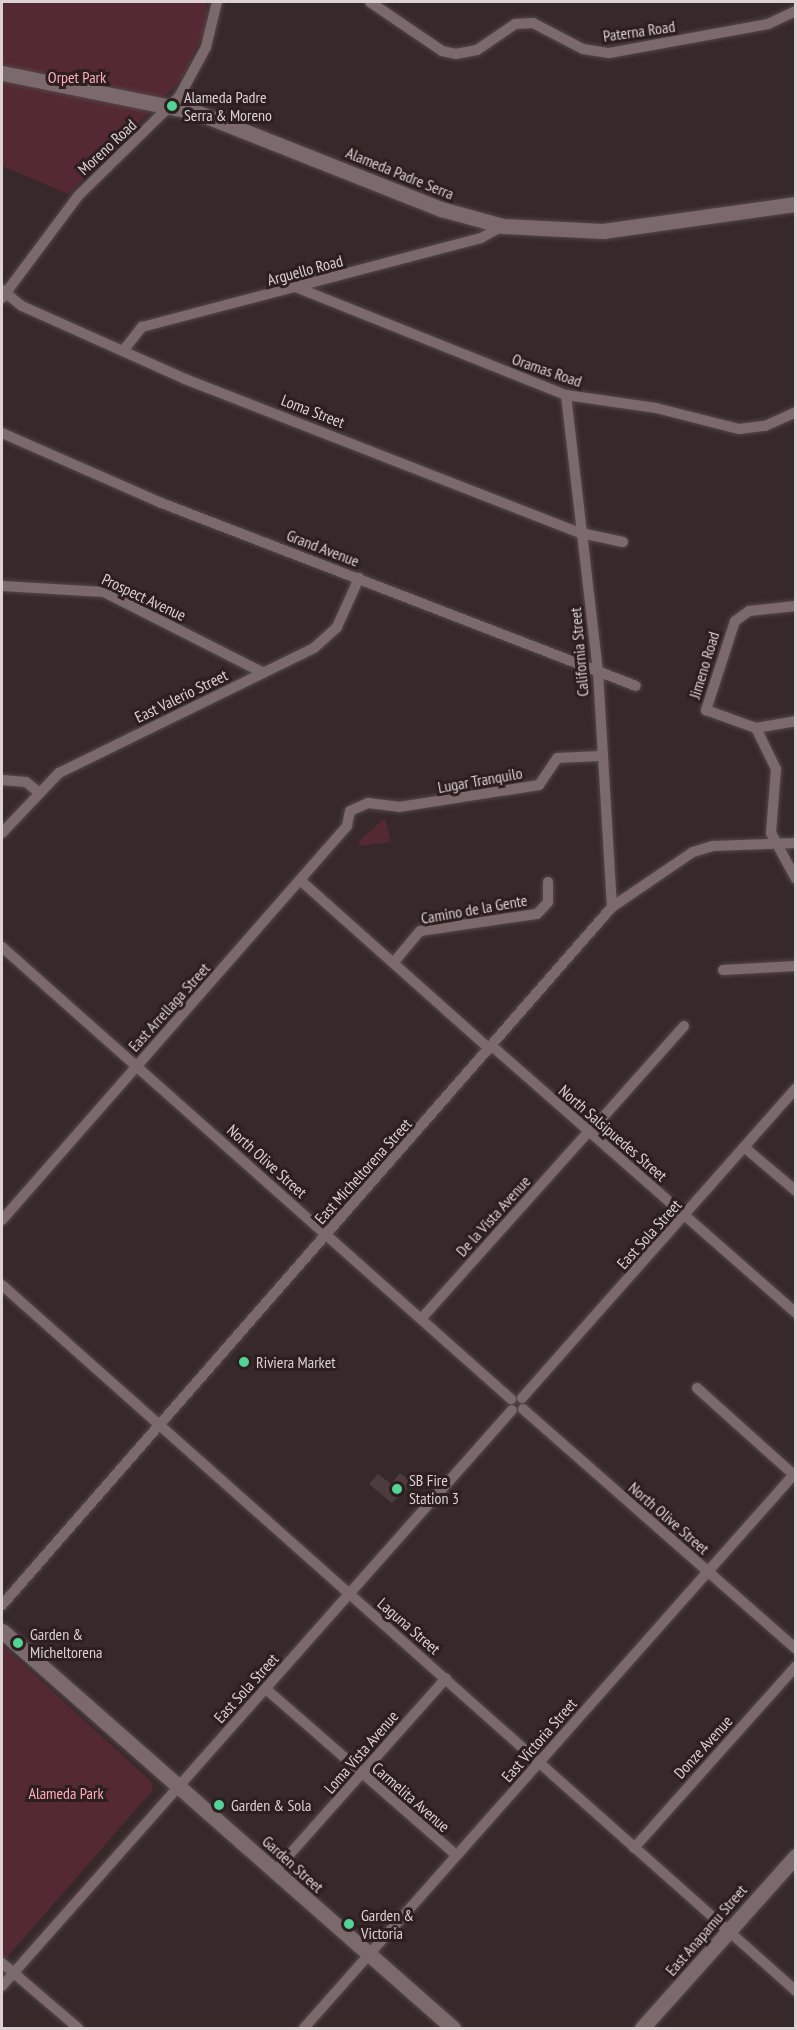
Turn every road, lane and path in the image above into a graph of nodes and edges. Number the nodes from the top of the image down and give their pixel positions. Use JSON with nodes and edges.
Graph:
{"nodes":[{"id":1,"x":370,"y":2,"type":"edge"},
{"id":2,"x":215,"y":4,"type":"edge"},
{"id":3,"x":795,"y":11,"type":"edge"},
{"id":4,"x":2,"y":73,"type":"edge"},
{"id":5,"x":171,"y":106,"type":"junction"},
{"id":6,"x":795,"y":204,"type":"edge"},
{"id":7,"x":503,"y":226,"type":"junction"},
{"id":8,"x":298,"y":288,"type":"junction"},
{"id":9,"x":3,"y":294,"type":"edge"},
{"id":10,"x":123,"y":351,"type":"junction"},
{"id":11,"x":566,"y":395,"type":"junction"},
{"id":12,"x":795,"y":412,"type":"edge"},
{"id":13,"x":2,"y":433,"type":"edge"},
{"id":14,"x":581,"y":533,"type":"junction"},
{"id":15,"x":623,"y":542,"type":"dead end"},
{"id":16,"x":359,"y":578,"type":"junction"},
{"id":17,"x":2,"y":586,"type":"edge"},
{"id":18,"x":795,"y":606,"type":"edge"},
{"id":19,"x":598,"y":672,"type":"junction"},
{"id":20,"x":264,"y":673,"type":"junction"},
{"id":21,"x":636,"y":687,"type":"dead end"},
{"id":22,"x":795,"y":721,"type":"edge"},
{"id":23,"x":756,"y":728,"type":"junction"},
{"id":24,"x":600,"y":756,"type":"junction"},
{"id":25,"x":2,"y":780,"type":"edge"},
{"id":26,"x":37,"y":791,"type":"junction"},
{"id":27,"x":350,"y":811,"type":"joint"},
{"id":28,"x":2,"y":833,"type":"edge"},
{"id":29,"x":774,"y":843,"type":"junction"},
{"id":30,"x":795,"y":843,"type":"edge"},
{"id":31,"x":795,"y":879,"type":"edge"},
{"id":32,"x":300,"y":880,"type":"junction"},
{"id":33,"x":548,"y":882,"type":"dead end"},
{"id":34,"x":612,"y":907,"type":"junction"},
{"id":35,"x":2,"y":947,"type":"edge"},
{"id":36,"x":394,"y":962,"type":"junction"},
{"id":37,"x":795,"y":966,"type":"edge"},
{"id":38,"x":723,"y":970,"type":"dead end"},
{"id":39,"x":684,"y":1026,"type":"dead end"},
{"id":40,"x":491,"y":1048,"type":"junction"},
{"id":41,"x":136,"y":1066,"type":"junction"},
{"id":42,"x":795,"y":1088,"type":"edge"},
{"id":43,"x":588,"y":1132,"type":"junction"},
{"id":44,"x":744,"y":1148,"type":"junction"},
{"id":45,"x":795,"y":1191,"type":"edge"},
{"id":46,"x":686,"y":1216,"type":"junction"},
{"id":47,"x":2,"y":1220,"type":"edge"},
{"id":48,"x":327,"y":1235,"type":"junction"},
{"id":49,"x":2,"y":1285,"type":"edge"},
{"id":50,"x":795,"y":1313,"type":"edge"},
{"id":51,"x":421,"y":1319,"type":"junction"},
{"id":52,"x":697,"y":1388,"type":"dead end"},
{"id":53,"x":517,"y":1404,"type":"junction"},
{"id":54,"x":160,"y":1424,"type":"junction"},
{"id":55,"x":794,"y":1473,"type":"edge"},
{"id":56,"x":707,"y":1572,"type":"junction"},
{"id":57,"x":350,"y":1594,"type":"junction"},
{"id":58,"x":2,"y":1605,"type":"edge"},
{"id":59,"x":2,"y":1631,"type":"edge"},
{"id":60,"x":795,"y":1649,"type":"edge"},
{"id":61,"x":795,"y":1666,"type":"edge"},
{"id":62,"x":446,"y":1678,"type":"junction"},
{"id":63,"x":266,"y":1689,"type":"junction"},
{"id":64,"x":539,"y":1762,"type":"junction"},
{"id":65,"x":362,"y":1773,"type":"junction"},
{"id":66,"x":178,"y":1788,"type":"junction"},
{"id":67,"x":634,"y":1848,"type":"junction"},
{"id":68,"x":456,"y":1856,"type":"junction"},
{"id":69,"x":795,"y":1856,"type":"edge"},
{"id":70,"x":274,"y":1872,"type":"junction"},
{"id":71,"x":728,"y":1932,"type":"junction"},
{"id":72,"x":368,"y":1955,"type":"junction"},
{"id":73,"x":2,"y":1963,"type":"edge"},
{"id":74,"x":13,"y":1973,"type":"junction"},
{"id":75,"x":2,"y":1986,"type":"edge"},
{"id":76,"x":795,"y":1991,"type":"edge"},
{"id":77,"x":78,"y":2028,"type":"edge"},
{"id":78,"x":304,"y":2028,"type":"edge"},
{"id":79,"x":453,"y":2028,"type":"edge"},
{"id":80,"x":642,"y":2028,"type":"edge"}],
"edges":[{"from":1,"to":3,"type":"street","name":"Paterna Road"},
{"from":2,"to":5,"type":"street","name":"Moreno Road"},
{"from":4,"to":5,"type":"street","name":"Alameda Padre Serra"},
{"from":5,"to":7,"type":"street","name":"Alameda Padre Serra"},
{"from":5,"to":9,"type":"street","name":"Moreno Road"},
{"from":6,"to":7,"type":"street","name":"Alameda Padre Serra"},
{"from":7,"to":8,"type":"street","name":"Arguello Road"},
{"from":8,"to":10,"type":"street","name":"Arguello Road"},
{"from":8,"to":11,"type":"street","name":"Oramas Road"},
{"from":9,"to":10,"type":"street","name":"Loma Street"},
{"from":10,"to":14,"type":"street","name":"Loma Street"},
{"from":11,"to":12,"type":"street","name":"Oramas Road"},
{"from":11,"to":14,"type":"street","name":"California Street"},
{"from":13,"to":16,"type":"street","name":"Grand Avenue"},
{"from":14,"to":15,"type":"street","name":"Loma Street"},
{"from":14,"to":19,"type":"street","name":"California Street"},
{"from":16,"to":19,"type":"street","name":"Grand Avenue"},
{"from":16,"to":20,"type":"street","name":"East Valerio Street"},
{"from":17,"to":20,"type":"street","name":"Prospect Avenue"},
{"from":18,"to":23,"type":"street","name":"Jimeno Road"},
{"from":19,"to":21,"type":"street","name":"Grand Avenue"},
{"from":19,"to":24,"type":"street","name":"California Street"},
{"from":20,"to":26,"type":"street","name":"East Valerio Street"},
{"from":22,"to":23,"type":"street"},
{"from":23,"to":29,"type":"street"},
{"from":24,"to":27,"type":"street","name":"Lugar Tranquilo"},
{"from":24,"to":34,"type":"street","name":"California Street"},
{"from":25,"to":26,"type":"street"},
{"from":26,"to":28,"type":"street","name":"East Valerio Street"},
{"from":27,"to":32,"type":"street","name":"East Arrellaga Street"},
{"from":29,"to":30,"type":"street","name":"East Micheltorena Street"},
{"from":29,"to":31,"type":"street"},
{"from":29,"to":34,"type":"street","name":"East Micheltorena Street"},
{"from":32,"to":36,"type":"street","name":"North Salsipuedes Street"},
{"from":32,"to":41,"type":"street","name":"East Arrellaga Street"},
{"from":33,"to":36,"type":"street","name":"Camino de la Gente"},
{"from":34,"to":40,"type":"street","name":"East Micheltorena Street"},
{"from":35,"to":41,"type":"street","name":"North Olive Street"},
{"from":36,"to":40,"type":"street","name":"North Salsipuedes Street"},
{"from":37,"to":38,"type":"street"},
{"from":39,"to":43,"type":"street","name":"De la Vista Avenue"},
{"from":40,"to":43,"type":"street","name":"North Salsipuedes Street"},
{"from":40,"to":48,"type":"street","name":"East Micheltorena Street"},
{"from":41,"to":47,"type":"street","name":"East Arrellaga Street"},
{"from":41,"to":48,"type":"street","name":"North Olive Street"},
{"from":42,"to":44,"type":"street","name":"East Sola Street"},
{"from":43,"to":46,"type":"street","name":"North Salsipuedes Street"},
{"from":43,"to":51,"type":"street","name":"De la Vista Avenue"},
{"from":44,"to":45,"type":"street"},
{"from":44,"to":46,"type":"street","name":"East Sola Street"},
{"from":46,"to":50,"type":"street","name":"North Salsipuedes Street"},
{"from":46,"to":53,"type":"street","name":"East Sola Street"},
{"from":48,"to":51,"type":"street","name":"North Olive Street"},
{"from":48,"to":54,"type":"street","name":"East Micheltorena Street"},
{"from":49,"to":54,"type":"street","name":"Laguna Street"},
{"from":51,"to":53,"type":"street","name":"North Olive Street"},
{"from":52,"to":55,"type":"street"},
{"from":53,"to":56,"type":"street","name":"North Olive Street"},
{"from":53,"to":57,"type":"street","name":"East Sola Street"},
{"from":54,"to":57,"type":"street","name":"Laguna Street"},
{"from":54,"to":58,"type":"street","name":"East Micheltorena Street"},
{"from":55,"to":56,"type":"street","name":"East Victoria Street"},
{"from":56,"to":60,"type":"street","name":"North Olive Street"},
{"from":56,"to":64,"type":"street","name":"East Victoria Street"},
{"from":57,"to":62,"type":"street","name":"Laguna Street"},
{"from":57,"to":63,"type":"street","name":"East Sola Street"},
{"from":59,"to":66,"type":"street","name":"Garden Street"},
{"from":61,"to":67,"type":"street","name":"Donze Avenue"},
{"from":62,"to":64,"type":"street","name":"Laguna Street"},
{"from":62,"to":65,"type":"street","name":"Loma Vista Avenue"},
{"from":63,"to":65,"type":"street","name":"Carmelita Avenue"},
{"from":63,"to":66,"type":"street","name":"East Sola Street"},
{"from":64,"to":67,"type":"street","name":"Laguna Street"},
{"from":64,"to":68,"type":"street","name":"East Victoria Street"},
{"from":65,"to":68,"type":"street","name":"Carmelita Avenue"},
{"from":65,"to":70,"type":"street","name":"Loma Vista Avenue"},
{"from":66,"to":70,"type":"street","name":"Garden Street"},
{"from":66,"to":74,"type":"street","name":"East Sola Street"},
{"from":67,"to":71,"type":"street","name":"Laguna Street"},
{"from":68,"to":72,"type":"street","name":"East Victoria Street"},
{"from":69,"to":71,"type":"street","name":"East Anapamu Street"},
{"from":70,"to":72,"type":"street","name":"Garden Street"},
{"from":71,"to":76,"type":"street","name":"Laguna Street"},
{"from":71,"to":80,"type":"street","name":"East Anapamu Street"},
{"from":72,"to":78,"type":"street","name":"East Victoria Street"},
{"from":72,"to":79,"type":"street","name":"Garden Street"},
{"from":73,"to":74,"type":"street"},
{"from":74,"to":75,"type":"street","name":"East Sola Street"},
{"from":74,"to":77,"type":"street"}]}
